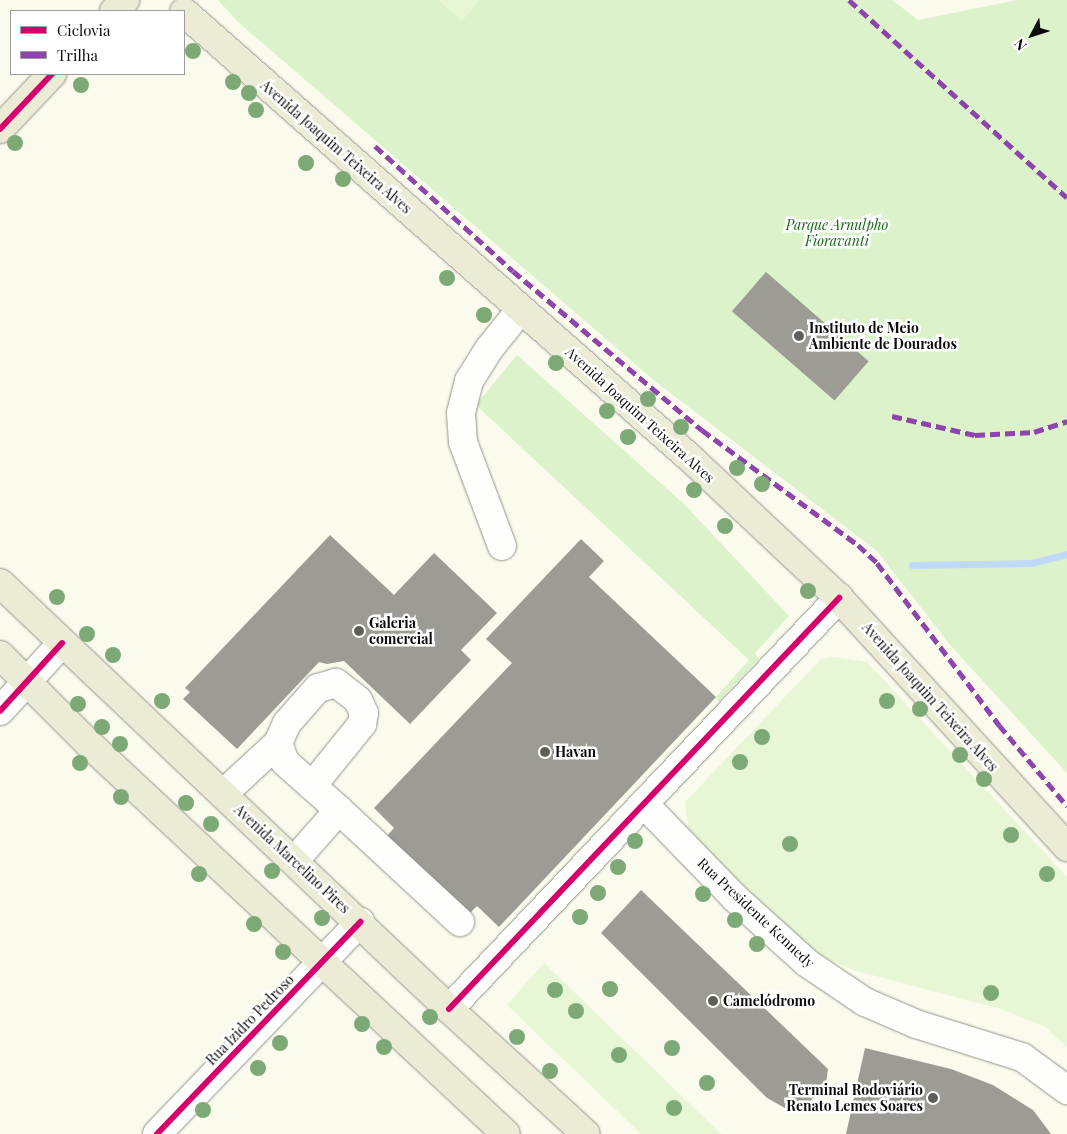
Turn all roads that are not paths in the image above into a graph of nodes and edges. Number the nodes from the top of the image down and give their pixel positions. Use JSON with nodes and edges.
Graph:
{"nodes":[{"id":1,"x":125,"y":0,"type":"edge"},
{"id":2,"x":170,"y":0,"type":"edge"},
{"id":3,"x":115,"y":10,"type":"edge"},
{"id":4,"x":181,"y":10,"type":"edge"},
{"id":5,"x":185,"y":14,"type":"edge"},
{"id":6,"x":51,"y":75,"type":"edge"},
{"id":7,"x":0,"y":128,"type":"edge"},
{"id":8,"x":521,"y":309,"type":"junction"},
{"id":9,"x":502,"y":546,"type":"dead end"},
{"id":10,"x":0,"y":583,"type":"edge"},
{"id":11,"x":839,"y":598,"type":"junction"},
{"id":12,"x":62,"y":643,"type":"junction"},
{"id":13,"x":0,"y":655,"type":"edge"},
{"id":14,"x":28,"y":682,"type":"junction"},
{"id":15,"x":0,"y":711,"type":"edge"},
{"id":16,"x":278,"y":744,"type":"junction"},
{"id":17,"x":312,"y":786,"type":"junction"},
{"id":18,"x":222,"y":794,"type":"junction"},
{"id":19,"x":645,"y":805,"type":"junction"},
{"id":20,"x":339,"y":810,"type":"junction"},
{"id":21,"x":1067,"y":847,"type":"edge"},
{"id":22,"x":294,"y":861,"type":"junction"},
{"id":23,"x":360,"y":922,"type":"junction"},
{"id":24,"x":460,"y":922,"type":"dead end"},
{"id":25,"x":322,"y":962,"type":"junction"},
{"id":26,"x":449,"y":1009,"type":"junction"},
{"id":27,"x":1067,"y":1090,"type":"edge"},
{"id":28,"x":157,"y":1134,"type":"edge"},
{"id":29,"x":506,"y":1134,"type":"edge"},
{"id":30,"x":586,"y":1134,"type":"edge"}],
"edges":[{"from":1,"to":3,"type":"main road"},
{"from":2,"to":4,"type":"main road","name":"Avenida Joaquim Teixeira Alves"},
{"from":5,"to":8,"type":"main road","name":"Avenida Joaquim Teixeira Alves"},
{"from":6,"to":7,"type":"main road"},
{"from":8,"to":9,"type":"street"},
{"from":8,"to":11,"type":"main road","name":"Avenida Joaquim Teixeira Alves"},
{"from":10,"to":12,"type":"main road","name":"Avenida Marcelino Pires"},
{"from":11,"to":19,"type":"street"},
{"from":11,"to":21,"type":"main road","name":"Avenida Joaquim Teixeira Alves"},
{"from":12,"to":14,"type":"street"},
{"from":12,"to":18,"type":"main road","name":"Avenida Marcelino Pires"},
{"from":13,"to":14,"type":"main road"},
{"from":14,"to":15,"type":"street"},
{"from":14,"to":25,"type":"main road"},
{"from":16,"to":17,"type":"street"},
{"from":16,"to":17,"type":"street"},
{"from":16,"to":18,"type":"street"},
{"from":17,"to":20,"type":"street"},
{"from":18,"to":22,"type":"main road","name":"Avenida Marcelino Pires"},
{"from":19,"to":26,"type":"street"},
{"from":19,"to":27,"type":"street","name":"Rua Presidente Kennedy"},
{"from":20,"to":22,"type":"street"},
{"from":20,"to":24,"type":"street"},
{"from":22,"to":23,"type":"main road","name":"Avenida Marcelino Pires"},
{"from":23,"to":25,"type":"street","name":"Rua Izidro Pedroso"},
{"from":23,"to":26,"type":"main road","name":"Avenida Marcelino Pires"},
{"from":25,"to":28,"type":"street","name":"Rua Izidro Pedroso"},
{"from":25,"to":29,"type":"main road"},
{"from":26,"to":30,"type":"main road","name":"Avenida Marcelino Pires"}]}
